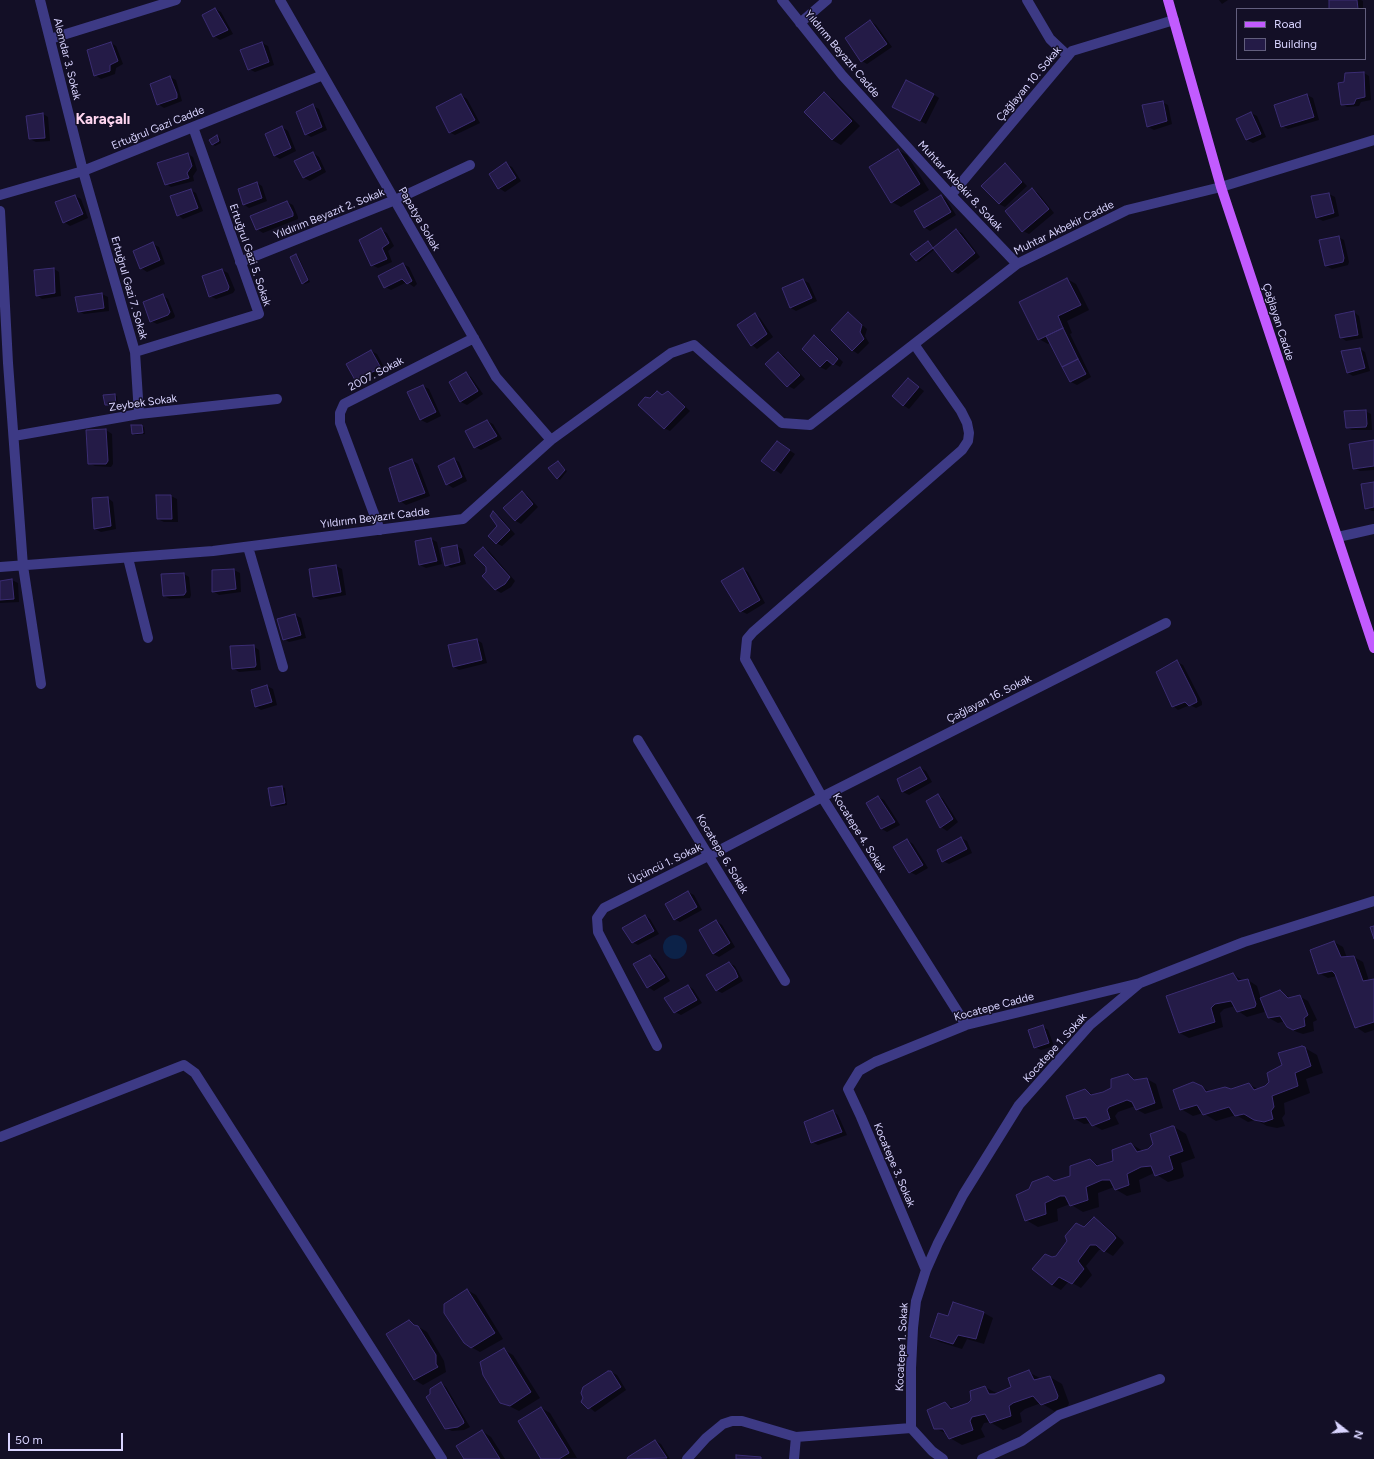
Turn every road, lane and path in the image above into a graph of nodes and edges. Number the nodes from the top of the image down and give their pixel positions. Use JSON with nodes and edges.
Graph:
{"nodes":[{"id":1,"x":40,"y":0,"type":"edge"},
{"id":2,"x":176,"y":0,"type":"edge"},
{"id":3,"x":280,"y":0,"type":"edge"},
{"id":4,"x":782,"y":0,"type":"edge"},
{"id":5,"x":827,"y":0,"type":"edge"},
{"id":6,"x":1027,"y":0,"type":"edge"},
{"id":7,"x":1168,"y":0,"type":"edge"},
{"id":8,"x":1174,"y":20,"type":"junction"},
{"id":9,"x":800,"y":23,"type":"junction"},
{"id":10,"x":50,"y":39,"type":"junction"},
{"id":11,"x":1068,"y":56,"type":"junction"},
{"id":12,"x":323,"y":75,"type":"junction"},
{"id":13,"x":886,"y":123,"type":"joint"},
{"id":14,"x":193,"y":127,"type":"junction"},
{"id":15,"x":1374,"y":140,"type":"edge"},
{"id":16,"x":470,"y":165,"type":"dead end"},
{"id":17,"x":83,"y":171,"type":"junction"},
{"id":18,"x":1221,"y":187,"type":"junction"},
{"id":19,"x":0,"y":195,"type":"edge"},
{"id":20,"x":951,"y":195,"type":"junction"},
{"id":21,"x":395,"y":200,"type":"junction"},
{"id":22,"x":0,"y":211,"type":"edge"},
{"id":23,"x":240,"y":262,"type":"junction"},
{"id":24,"x":1017,"y":264,"type":"junction"},
{"id":25,"x":474,"y":338,"type":"junction"},
{"id":26,"x":914,"y":344,"type":"junction"},
{"id":27,"x":694,"y":345,"type":"joint"},
{"id":28,"x":135,"y":352,"type":"junction"},
{"id":29,"x":4,"y":364,"type":"edge"},
{"id":30,"x":277,"y":399,"type":"dead end"},
{"id":31,"x":139,"y":414,"type":"junction"},
{"id":32,"x":14,"y":436,"type":"junction"},
{"id":33,"x":551,"y":440,"type":"junction"},
{"id":34,"x":1374,"y":529,"type":"edge"},
{"id":35,"x":380,"y":530,"type":"junction"},
{"id":36,"x":1338,"y":537,"type":"junction"},
{"id":37,"x":248,"y":547,"type":"junction"},
{"id":38,"x":128,"y":558,"type":"junction"},
{"id":39,"x":23,"y":566,"type":"junction"},
{"id":40,"x":0,"y":567,"type":"edge"},
{"id":41,"x":1166,"y":623,"type":"dead end"},
{"id":42,"x":148,"y":638,"type":"dead end"},
{"id":43,"x":1374,"y":648,"type":"edge"},
{"id":44,"x":283,"y":667,"type":"dead end"},
{"id":45,"x":41,"y":684,"type":"dead end"},
{"id":46,"x":638,"y":740,"type":"dead end"},
{"id":47,"x":822,"y":797,"type":"junction"},
{"id":48,"x":709,"y":856,"type":"junction"},
{"id":49,"x":1374,"y":901,"type":"edge"},
{"id":50,"x":785,"y":980,"type":"dead end"},
{"id":51,"x":1140,"y":983,"type":"junction"},
{"id":52,"x":966,"y":1025,"type":"junction"},
{"id":53,"x":657,"y":1046,"type":"dead end"},
{"id":54,"x":859,"y":1070,"type":"joint"},
{"id":55,"x":0,"y":1137,"type":"edge"},
{"id":56,"x":926,"y":1270,"type":"junction"},
{"id":57,"x":1160,"y":1379,"type":"dead end"},
{"id":58,"x":911,"y":1428,"type":"junction"},
{"id":59,"x":796,"y":1436,"type":"junction"},
{"id":60,"x":442,"y":1459,"type":"edge"},
{"id":61,"x":687,"y":1459,"type":"edge"},
{"id":62,"x":794,"y":1459,"type":"edge"},
{"id":63,"x":943,"y":1459,"type":"edge"},
{"id":64,"x":982,"y":1459,"type":"edge"}],
"edges":[{"from":1,"to":10,"type":"street","name":"Alemdar 3. Sokak"},
{"from":2,"to":10,"type":"street"},
{"from":3,"to":12,"type":"street","name":"Papatya Sokak"},
{"from":4,"to":9,"type":"street","name":"Yıldırım Beyazıt Cadde"},
{"from":5,"to":9,"type":"street"},
{"from":6,"to":11,"type":"street"},
{"from":7,"to":8,"type":"main road","name":"Çağlayan Cadde"},
{"from":8,"to":11,"type":"street","name":"Çağlayan 10. Sokak"},
{"from":8,"to":18,"type":"main road","name":"Çağlayan Cadde"},
{"from":9,"to":13,"type":"street","name":"Yıldırım Beyazıt Cadde"},
{"from":10,"to":17,"type":"street","name":"Alemdar 3. Sokak"},
{"from":11,"to":20,"type":"street","name":"Çağlayan 10. Sokak"},
{"from":12,"to":14,"type":"street","name":"Ertuğrul Gazi Cadde"},
{"from":12,"to":21,"type":"street","name":"Papatya Sokak"},
{"from":13,"to":20,"type":"street","name":"Muhtar Akbekir 8. Sokak"},
{"from":14,"to":17,"type":"street","name":"Ertuğrul Gazi Cadde"},
{"from":14,"to":23,"type":"street","name":"Ertuğrul Gazi 5. Sokak"},
{"from":15,"to":18,"type":"street","name":"Muhtar Akbekir Cadde"},
{"from":16,"to":21,"type":"street","name":"Yıldırım Beyazıt 2. Sokak"},
{"from":17,"to":19,"type":"street","name":"Ertuğrul Gazi Cadde"},
{"from":17,"to":28,"type":"street","name":"Ertuğrul Gazi 7. Sokak"},
{"from":18,"to":24,"type":"street","name":"Muhtar Akbekir Cadde"},
{"from":18,"to":36,"type":"main road","name":"Çağlayan Cadde"},
{"from":20,"to":24,"type":"street","name":"Muhtar Akbekir 8. Sokak"},
{"from":21,"to":23,"type":"street","name":"Yıldırım Beyazıt 2. Sokak"},
{"from":21,"to":25,"type":"street","name":"Papatya Sokak"},
{"from":22,"to":29,"type":"street"},
{"from":23,"to":28,"type":"street","name":"Ertuğrul Gazi 5. Sokak"},
{"from":24,"to":26,"type":"street","name":"Muhtar Akbekir Cadde"},
{"from":25,"to":33,"type":"street","name":"Papatya Sokak"},
{"from":25,"to":35,"type":"street","name":"2007. Sokak"},
{"from":26,"to":27,"type":"street","name":"Muhtar Akbekir Cadde"},
{"from":26,"to":47,"type":"street","name":"Kocatepe 4. Sokak"},
{"from":27,"to":33,"type":"street","name":"Yıldırım Beyazıt Cadde"},
{"from":28,"to":31,"type":"street","name":"Ertuğrul Gazi 7. Sokak"},
{"from":29,"to":32,"type":"street"},
{"from":30,"to":31,"type":"street","name":"Zeybek Sokak"},
{"from":31,"to":32,"type":"street","name":"Zeybek Sokak"},
{"from":32,"to":39,"type":"street"},
{"from":33,"to":35,"type":"street","name":"Yıldırım Beyazıt Cadde"},
{"from":34,"to":36,"type":"street"},
{"from":35,"to":37,"type":"street","name":"Yıldırım Beyazıt Cadde"},
{"from":36,"to":43,"type":"main road","name":"Çağlayan Cadde"},
{"from":37,"to":38,"type":"street","name":"Yıldırım Beyazıt Cadde"},
{"from":37,"to":44,"type":"street"},
{"from":38,"to":39,"type":"street","name":"Yıldırım Beyazıt Cadde"},
{"from":38,"to":42,"type":"street"},
{"from":39,"to":40,"type":"street","name":"Yıldırım Beyazıt Cadde"},
{"from":39,"to":45,"type":"street"},
{"from":41,"to":47,"type":"street","name":"Çağlayan 16. Sokak"},
{"from":46,"to":48,"type":"street","name":"Kocatepe 6. Sokak"},
{"from":47,"to":48,"type":"street","name":"Üçüncü 1. Sokak"},
{"from":47,"to":52,"type":"street","name":"Kocatepe 4. Sokak"},
{"from":48,"to":50,"type":"street","name":"Kocatepe 6. Sokak"},
{"from":48,"to":53,"type":"street","name":"Üçüncü 1. Sokak"},
{"from":49,"to":51,"type":"street"},
{"from":51,"to":52,"type":"street","name":"Kocatepe Cadde"},
{"from":51,"to":56,"type":"street","name":"Kocatepe 1. Sokak"},
{"from":52,"to":54,"type":"street","name":"Kocatepe Cadde"},
{"from":54,"to":56,"type":"street","name":"Kocatepe 3. Sokak"},
{"from":55,"to":60,"type":"street"},
{"from":56,"to":58,"type":"street","name":"Kocatepe 1. Sokak"},
{"from":57,"to":64,"type":"street"},
{"from":58,"to":59,"type":"street"},
{"from":58,"to":63,"type":"street"},
{"from":59,"to":61,"type":"street"},
{"from":59,"to":62,"type":"street"}]}
